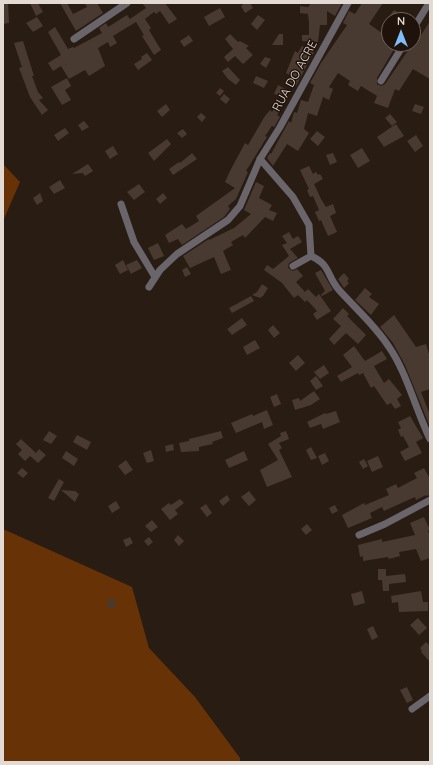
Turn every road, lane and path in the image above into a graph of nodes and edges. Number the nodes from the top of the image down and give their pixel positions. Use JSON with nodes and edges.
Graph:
{"nodes":[{"id":1,"x":127,"y":3,"type":"edge"},
{"id":2,"x":348,"y":3,"type":"edge"},
{"id":3,"x":429,"y":3,"type":"edge"},
{"id":4,"x":421,"y":16,"type":"edge"},
{"id":5,"x":74,"y":39,"type":"dead end"},
{"id":6,"x":399,"y":52,"type":"edge"},
{"id":7,"x":381,"y":80,"type":"dead end"},
{"id":8,"x":260,"y":159,"type":"junction"},
{"id":9,"x":121,"y":204,"type":"dead end"},
{"id":10,"x":311,"y":256,"type":"junction"},
{"id":11,"x":293,"y":266,"type":"dead end"},
{"id":12,"x":155,"y":277,"type":"junction"},
{"id":13,"x":149,"y":287,"type":"dead end"},
{"id":14,"x":430,"y":439,"type":"edge"},
{"id":15,"x":428,"y":501,"type":"edge"},
{"id":16,"x":430,"y":510,"type":"edge"},
{"id":17,"x":360,"y":535,"type":"dead end"},
{"id":18,"x":430,"y":696,"type":"edge"},
{"id":19,"x":412,"y":709,"type":"dead end"}],
"edges":[{"from":1,"to":5,"type":"street"},
{"from":2,"to":8,"type":"street","name":"RUA DO ACRE"},
{"from":3,"to":4,"type":"street"},
{"from":6,"to":7,"type":"street"},
{"from":8,"to":10,"type":"street"},
{"from":8,"to":12,"type":"street","name":"RUA DO ACRE"},
{"from":9,"to":12,"type":"street"},
{"from":10,"to":11,"type":"street"},
{"from":10,"to":14,"type":"street"},
{"from":12,"to":13,"type":"street","name":"RUA DO ACRE"},
{"from":15,"to":16,"type":"street"},
{"from":15,"to":17,"type":"street"},
{"from":18,"to":19,"type":"street"}]}
